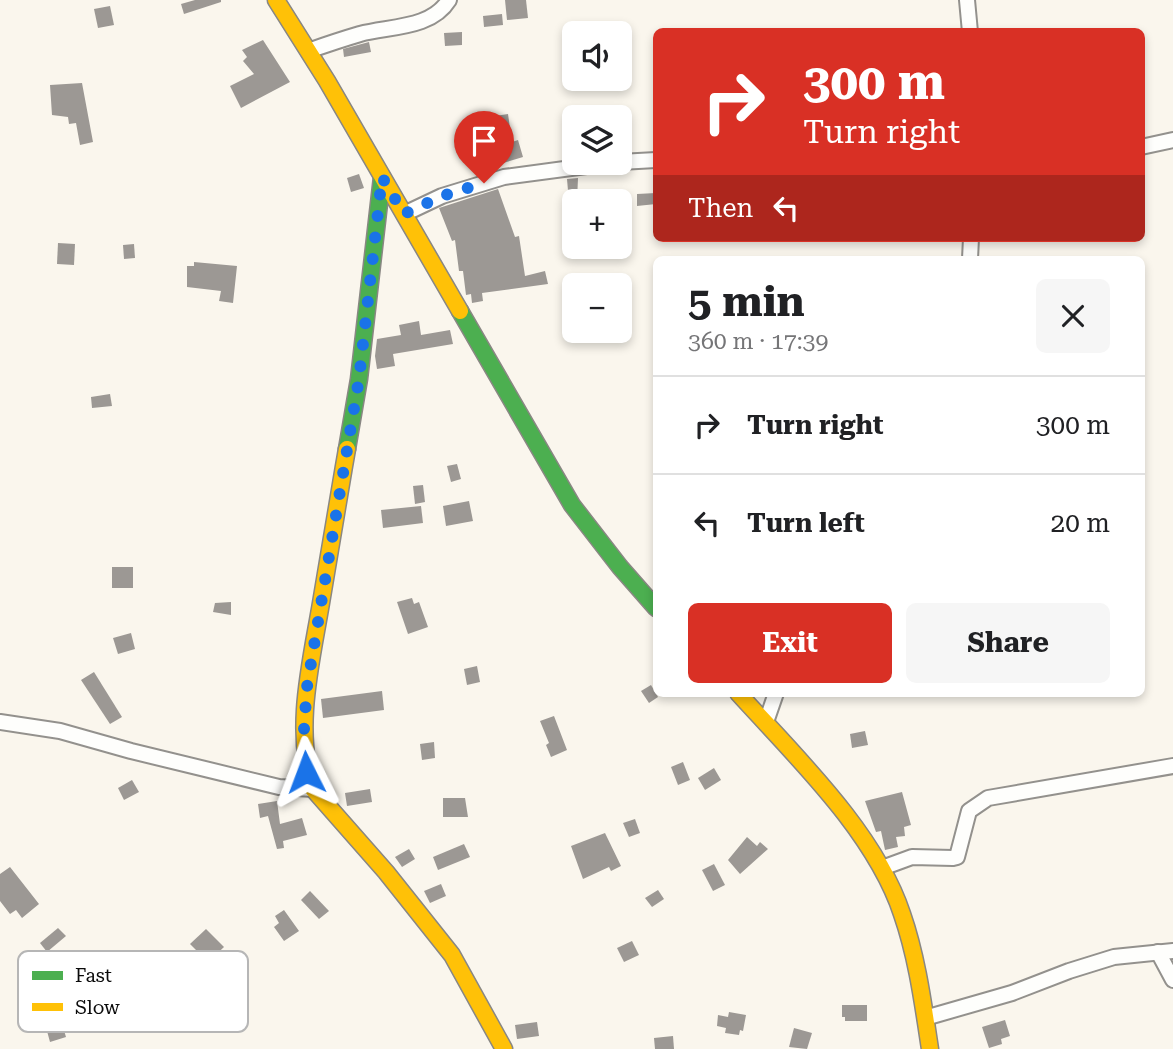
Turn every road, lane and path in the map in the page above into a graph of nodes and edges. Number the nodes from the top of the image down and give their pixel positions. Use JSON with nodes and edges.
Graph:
{"nodes":[{"id":1,"x":276,"y":0,"type":"edge"},
{"id":2,"x":449,"y":0,"type":"edge"},
{"id":3,"x":967,"y":0,"type":"edge"},
{"id":4,"x":970,"y":28,"type":"edge"},
{"id":5,"x":308,"y":51,"type":"junction"},
{"id":6,"x":1173,"y":140,"type":"edge"},
{"id":7,"x":1145,"y":146,"type":"edge"},
{"id":8,"x":653,"y":159,"type":"edge"},
{"id":9,"x":632,"y":161,"type":"edge"},
{"id":10,"x":562,"y":169,"type":"edge"},
{"id":11,"x":382,"y":177,"type":"junction"},
{"id":12,"x":404,"y":214,"type":"junction"},
{"id":13,"x":653,"y":605,"type":"edge"},
{"id":14,"x":742,"y":697,"type":"edge"},
{"id":15,"x":775,"y":697,"type":"edge"},
{"id":16,"x":0,"y":722,"type":"edge"},
{"id":17,"x":766,"y":722,"type":"junction"},
{"id":18,"x":1173,"y":766,"type":"edge"},
{"id":19,"x":313,"y":789,"type":"junction"},
{"id":20,"x":882,"y":868,"type":"junction"},
{"id":21,"x":1166,"y":952,"type":"edge"},
{"id":22,"x":1173,"y":980,"type":"edge"},
{"id":23,"x":925,"y":1018,"type":"junction"},
{"id":24,"x":504,"y":1049,"type":"edge"},
{"id":25,"x":930,"y":1049,"type":"edge"}],
"edges":[{"from":1,"to":5,"type":"street"},
{"from":2,"to":5,"type":"street"},
{"from":3,"to":4,"type":"street"},
{"from":5,"to":11,"type":"street"},
{"from":6,"to":7,"type":"street"},
{"from":8,"to":9,"type":"street"},
{"from":10,"to":12,"type":"street"},
{"from":11,"to":12,"type":"street"},
{"from":11,"to":19,"type":"street"},
{"from":12,"to":13,"type":"street"},
{"from":14,"to":17,"type":"street"},
{"from":15,"to":17,"type":"street"},
{"from":16,"to":19,"type":"street"},
{"from":17,"to":20,"type":"street"},
{"from":18,"to":20,"type":"street"},
{"from":19,"to":24,"type":"street"},
{"from":20,"to":23,"type":"street"},
{"from":21,"to":22,"type":"street"},
{"from":21,"to":23,"type":"street"},
{"from":23,"to":25,"type":"street"}]}
